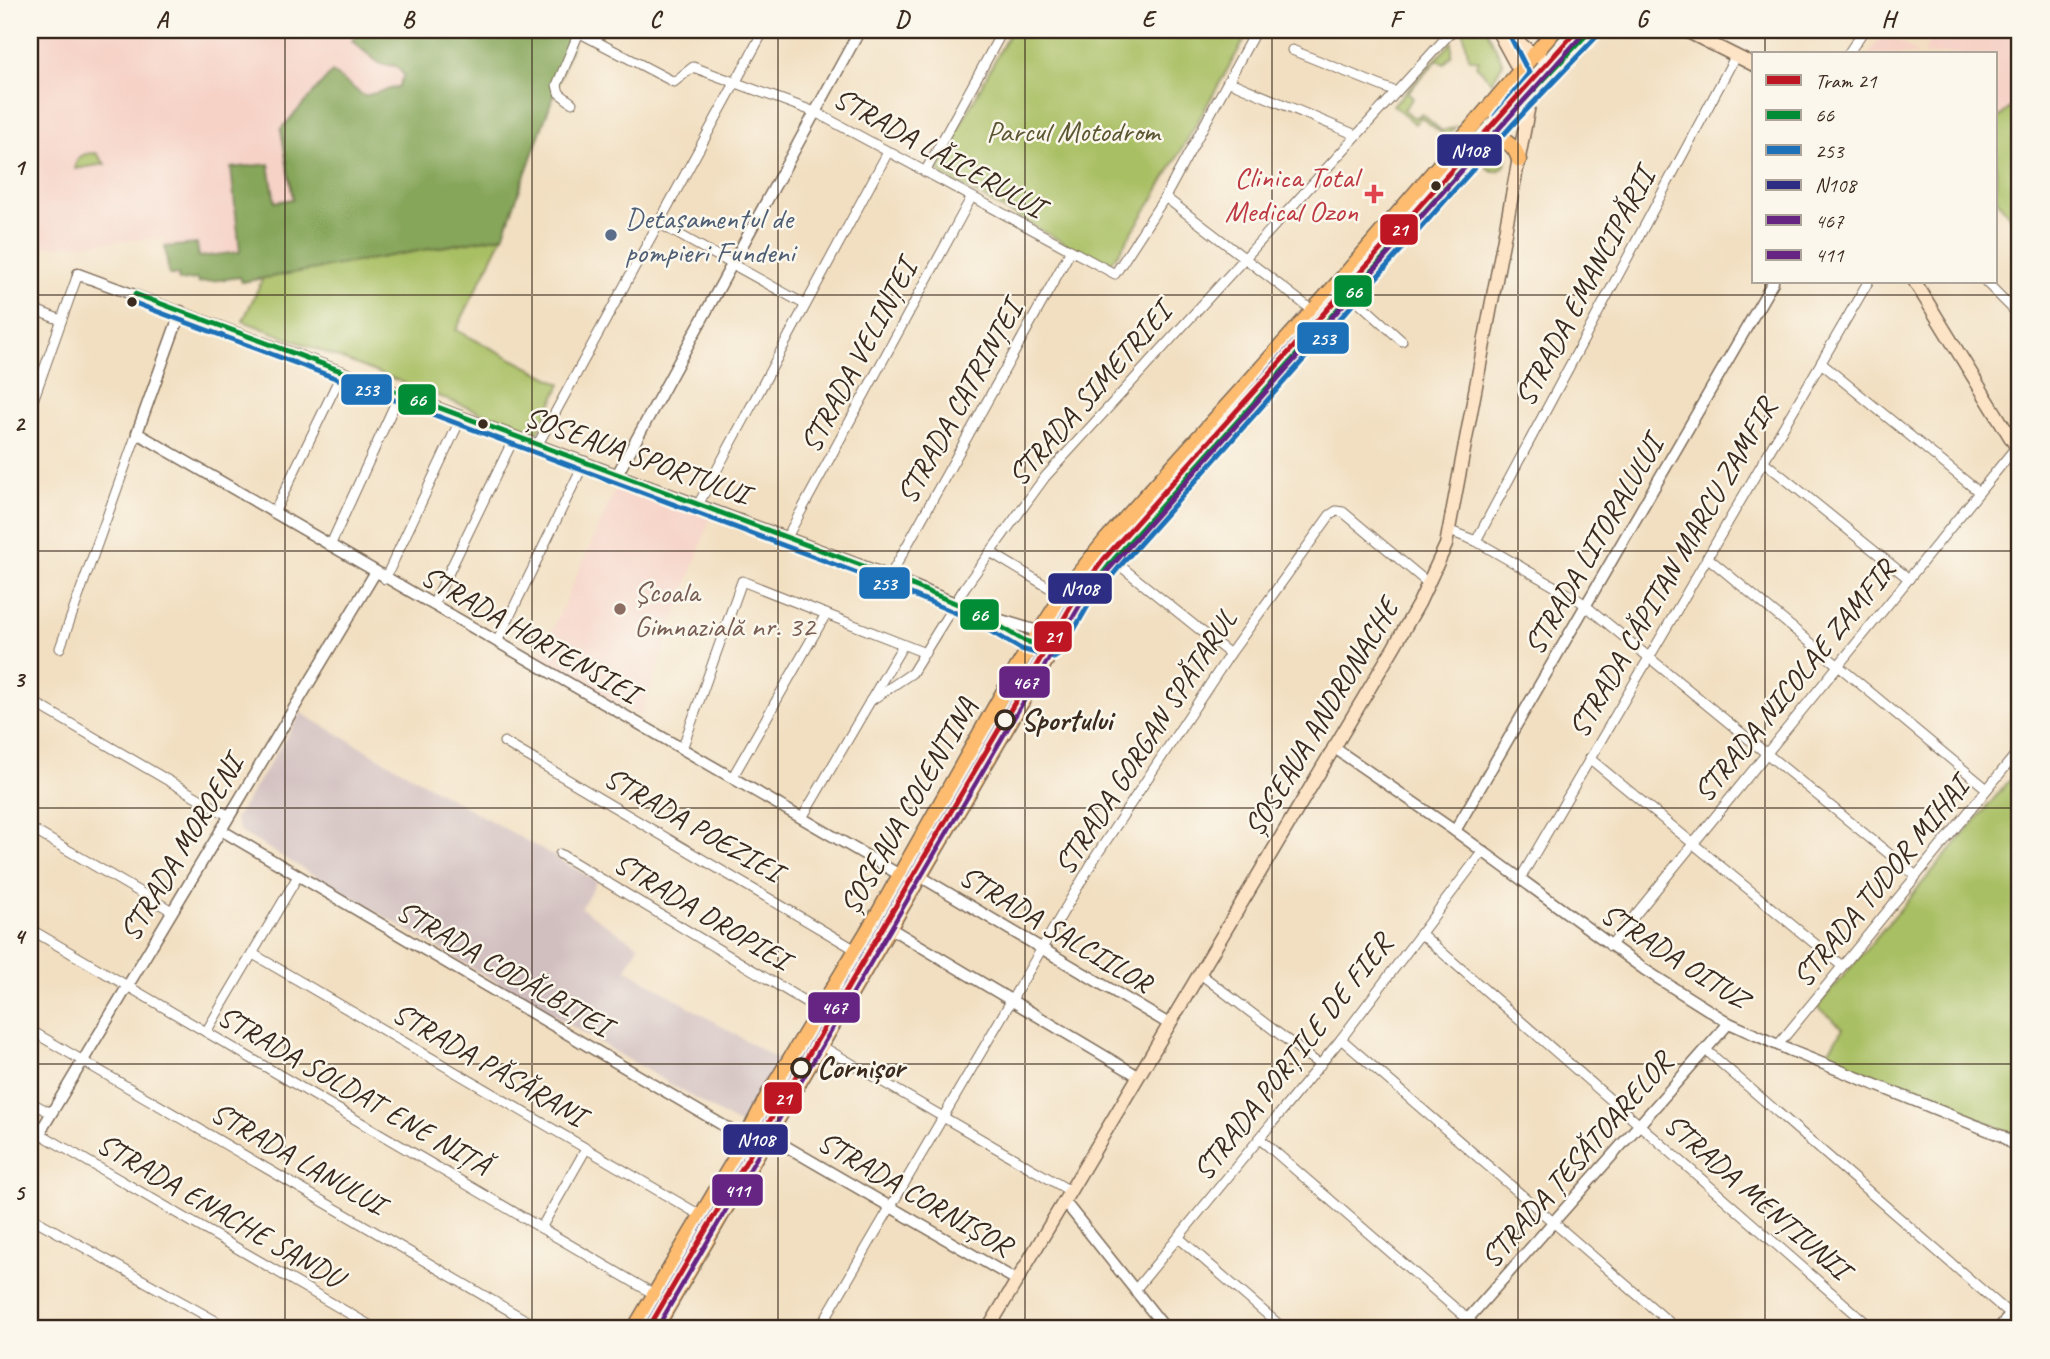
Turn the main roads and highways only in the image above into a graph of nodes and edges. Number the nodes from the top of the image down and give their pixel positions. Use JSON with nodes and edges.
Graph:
{"nodes":[{"id":1,"x":1497,"y":30,"type":"edge"},
{"id":2,"x":1506,"y":30,"type":"edge"},
{"id":3,"x":1555,"y":30,"type":"edge"},
{"id":4,"x":1591,"y":30,"type":"edge"},
{"id":5,"x":1684,"y":30,"type":"edge"},
{"id":6,"x":1535,"y":54,"type":"junction"},
{"id":7,"x":1567,"y":58,"type":"junction"},
{"id":8,"x":1752,"y":64,"type":"edge"},
{"id":9,"x":1520,"y":72,"type":"junction"},
{"id":10,"x":1530,"y":95,"type":"junction"},
{"id":11,"x":1487,"y":141,"type":"junction"},
{"id":12,"x":1520,"y":160,"type":"junction"},
{"id":13,"x":1916,"y":284,"type":"edge"},
{"id":14,"x":2018,"y":450,"type":"edge"},
{"id":15,"x":634,"y":1329,"type":"edge"},
{"id":16,"x":655,"y":1329,"type":"edge"},
{"id":17,"x":988,"y":1329,"type":"edge"}],
"edges":[{"from":1,"to":9,"type":"main road"},
{"from":2,"to":6,"type":"main road"},
{"from":3,"to":6,"type":"main road","name":"ȘOSEAUA COLENTINA"},
{"from":4,"to":7,"type":"main road","name":"ȘOSEAUA COLENTINA"},
{"from":5,"to":8,"type":"main road"},
{"from":6,"to":7,"type":"main road"},
{"from":6,"to":9,"type":"main road","name":"ȘOSEAUA COLENTINA"},
{"from":7,"to":10,"type":"main road","name":"ȘOSEAUA COLENTINA"},
{"from":9,"to":10,"type":"main road"},
{"from":9,"to":15,"type":"main road","name":"ȘOSEAUA COLENTINA"},
{"from":10,"to":11,"type":"main road","name":"ȘOSEAUA COLENTINA"},
{"from":10,"to":12,"type":"main road","name":"ȘOSEAUA ANDRONACHE"},
{"from":11,"to":12,"type":"main road"},
{"from":11,"to":16,"type":"main road","name":"ȘOSEAUA COLENTINA"},
{"from":12,"to":17,"type":"main road","name":"ȘOSEAUA ANDRONACHE"},
{"from":13,"to":14,"type":"main road"}]}
